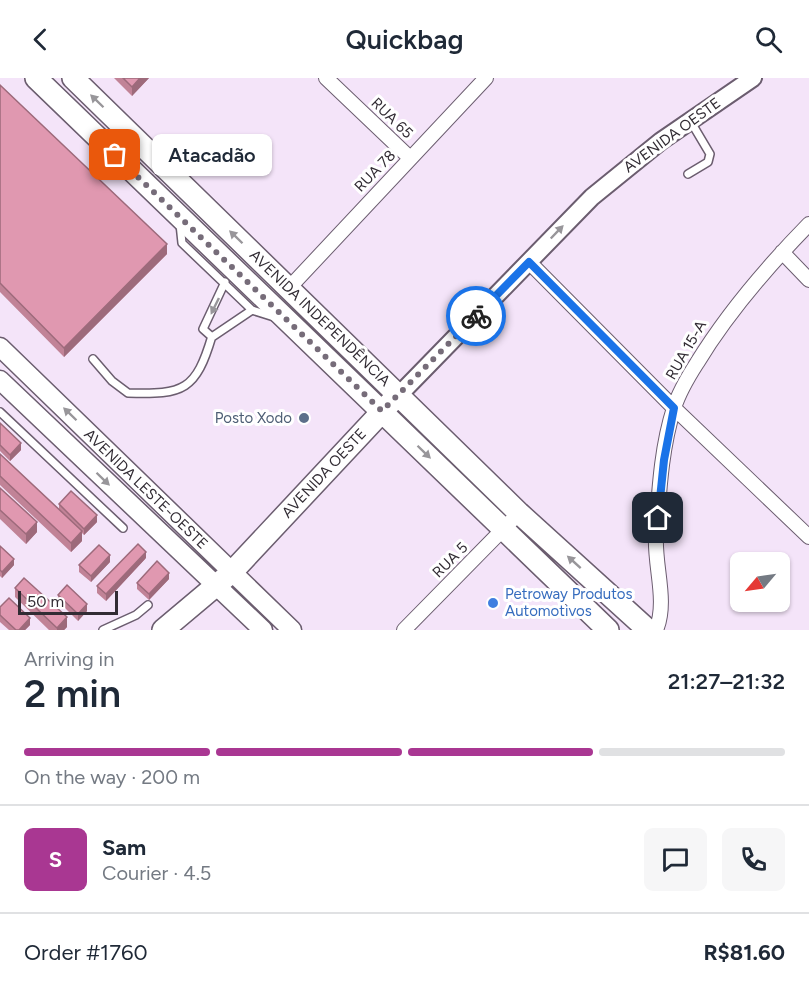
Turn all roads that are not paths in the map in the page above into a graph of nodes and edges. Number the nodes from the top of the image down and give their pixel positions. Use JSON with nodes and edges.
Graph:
{"nodes":[{"id":1,"x":36,"y":78,"type":"edge"},
{"id":2,"x":73,"y":78,"type":"edge"},
{"id":3,"x":326,"y":78,"type":"edge"},
{"id":4,"x":486,"y":78,"type":"edge"},
{"id":5,"x":753,"y":78,"type":"edge"},
{"id":6,"x":690,"y":121,"type":"junction"},
{"id":7,"x":410,"y":158,"type":"junction"},
{"id":8,"x":688,"y":174,"type":"dead end"},
{"id":9,"x":178,"y":216,"type":"junction"},
{"id":10,"x":809,"y":224,"type":"edge"},
{"id":11,"x":782,"y":252,"type":"junction"},
{"id":12,"x":529,"y":262,"type":"junction"},
{"id":13,"x":809,"y":280,"type":"edge"},
{"id":14,"x":225,"y":282,"type":"junction"},
{"id":15,"x":289,"y":288,"type":"junction"},
{"id":16,"x":252,"y":310,"type":"junction"},
{"id":17,"x":286,"y":321,"type":"junction"},
{"id":18,"x":212,"y":336,"type":"junction"},
{"id":19,"x":0,"y":347,"type":"edge"},
{"id":20,"x":93,"y":359,"type":"dead end"},
{"id":21,"x":0,"y":380,"type":"edge"},
{"id":22,"x":399,"y":395,"type":"junction"},
{"id":23,"x":674,"y":408,"type":"junction"},
{"id":24,"x":382,"y":411,"type":"junction"},
{"id":25,"x":0,"y":412,"type":"edge"},
{"id":26,"x":519,"y":513,"type":"junction"},
{"id":27,"x":123,"y":528,"type":"dead end"},
{"id":28,"x":504,"y":529,"type":"junction"},
{"id":29,"x":809,"y":537,"type":"edge"},
{"id":30,"x":232,"y":572,"type":"junction"},
{"id":31,"x":216,"y":587,"type":"junction"},
{"id":32,"x":148,"y":605,"type":"dead end"},
{"id":33,"x":103,"y":630,"type":"edge"},
{"id":34,"x":163,"y":630,"type":"edge"},
{"id":35,"x":262,"y":630,"type":"edge"},
{"id":36,"x":292,"y":630,"type":"edge"},
{"id":37,"x":404,"y":630,"type":"edge"},
{"id":38,"x":608,"y":630,"type":"edge"},
{"id":39,"x":648,"y":630,"type":"edge"},
{"id":40,"x":656,"y":630,"type":"edge"}],
"edges":[{"from":1,"to":9,"type":"main road","name":"AVENIDA INDEPENDÊNCIA"},
{"from":15,"to":2,"type":"main road","name":"AVENIDA INDEPENDÊNCIA","one_way":true},
{"from":3,"to":7,"type":"street","name":"RUA 65"},
{"from":4,"to":7,"type":"street","name":"RUA 78"},
{"from":5,"to":6,"type":"street","name":"AVENIDA OESTE"},
{"from":6,"to":8,"type":"lane"},
{"from":12,"to":6,"type":"street","name":"AVENIDA OESTE","one_way":true},
{"from":7,"to":15,"type":"street","name":"RUA 78"},
{"from":9,"to":14,"type":"lane"},
{"from":9,"to":17,"type":"main road","name":"AVENIDA INDEPENDÊNCIA"},
{"from":10,"to":11,"type":"street","name":"RUA 15-A"},
{"from":11,"to":13,"type":"street"},
{"from":11,"to":23,"type":"street","name":"RUA 15-A"},
{"from":12,"to":22,"type":"street","name":"AVENIDA OESTE"},
{"from":12,"to":23,"type":"street"},
{"from":14,"to":16,"type":"lane"},
{"from":14,"to":18,"type":"lane","one_way":true},
{"from":15,"to":22,"type":"main road","name":"AVENIDA INDEPENDÊNCIA"},
{"from":16,"to":17,"type":"lane"},
{"from":16,"to":18,"type":"lane"},
{"from":17,"to":24,"type":"main road","name":"AVENIDA INDEPENDÊNCIA"},
{"from":18,"to":20,"type":"lane"},
{"from":30,"to":19,"type":"main road","name":"AVENIDA LESTE-OESTE","one_way":true},
{"from":21,"to":31,"type":"main road","name":"AVENIDA LESTE-OESTE","one_way":true},
{"from":22,"to":24,"type":"main road","name":"AVENIDA OESTE"},
{"from":22,"to":26,"type":"main road","name":"AVENIDA INDEPENDÊNCIA"},
{"from":23,"to":29,"type":"street"},
{"from":23,"to":40,"type":"street","name":"RUA 15-A"},
{"from":24,"to":28,"type":"main road","name":"AVENIDA INDEPENDÊNCIA","one_way":true},
{"from":24,"to":30,"type":"main road","name":"AVENIDA OESTE"},
{"from":25,"to":27,"type":"lane"},
{"from":26,"to":28,"type":"street","name":"RUA 5"},
{"from":39,"to":26,"type":"main road","name":"AVENIDA INDEPENDÊNCIA","one_way":true},
{"from":28,"to":37,"type":"street","name":"RUA 5"},
{"from":28,"to":38,"type":"main road","name":"AVENIDA INDEPENDÊNCIA"},
{"from":30,"to":31,"type":"main road","name":"AVENIDA OESTE"},
{"from":30,"to":36,"type":"main road","name":"AVENIDA LESTE-OESTE"},
{"from":31,"to":34,"type":"main road","name":"AVENIDA OESTE"},
{"from":31,"to":35,"type":"main road","name":"AVENIDA LESTE-OESTE"},
{"from":32,"to":33,"type":"lane"}]}
